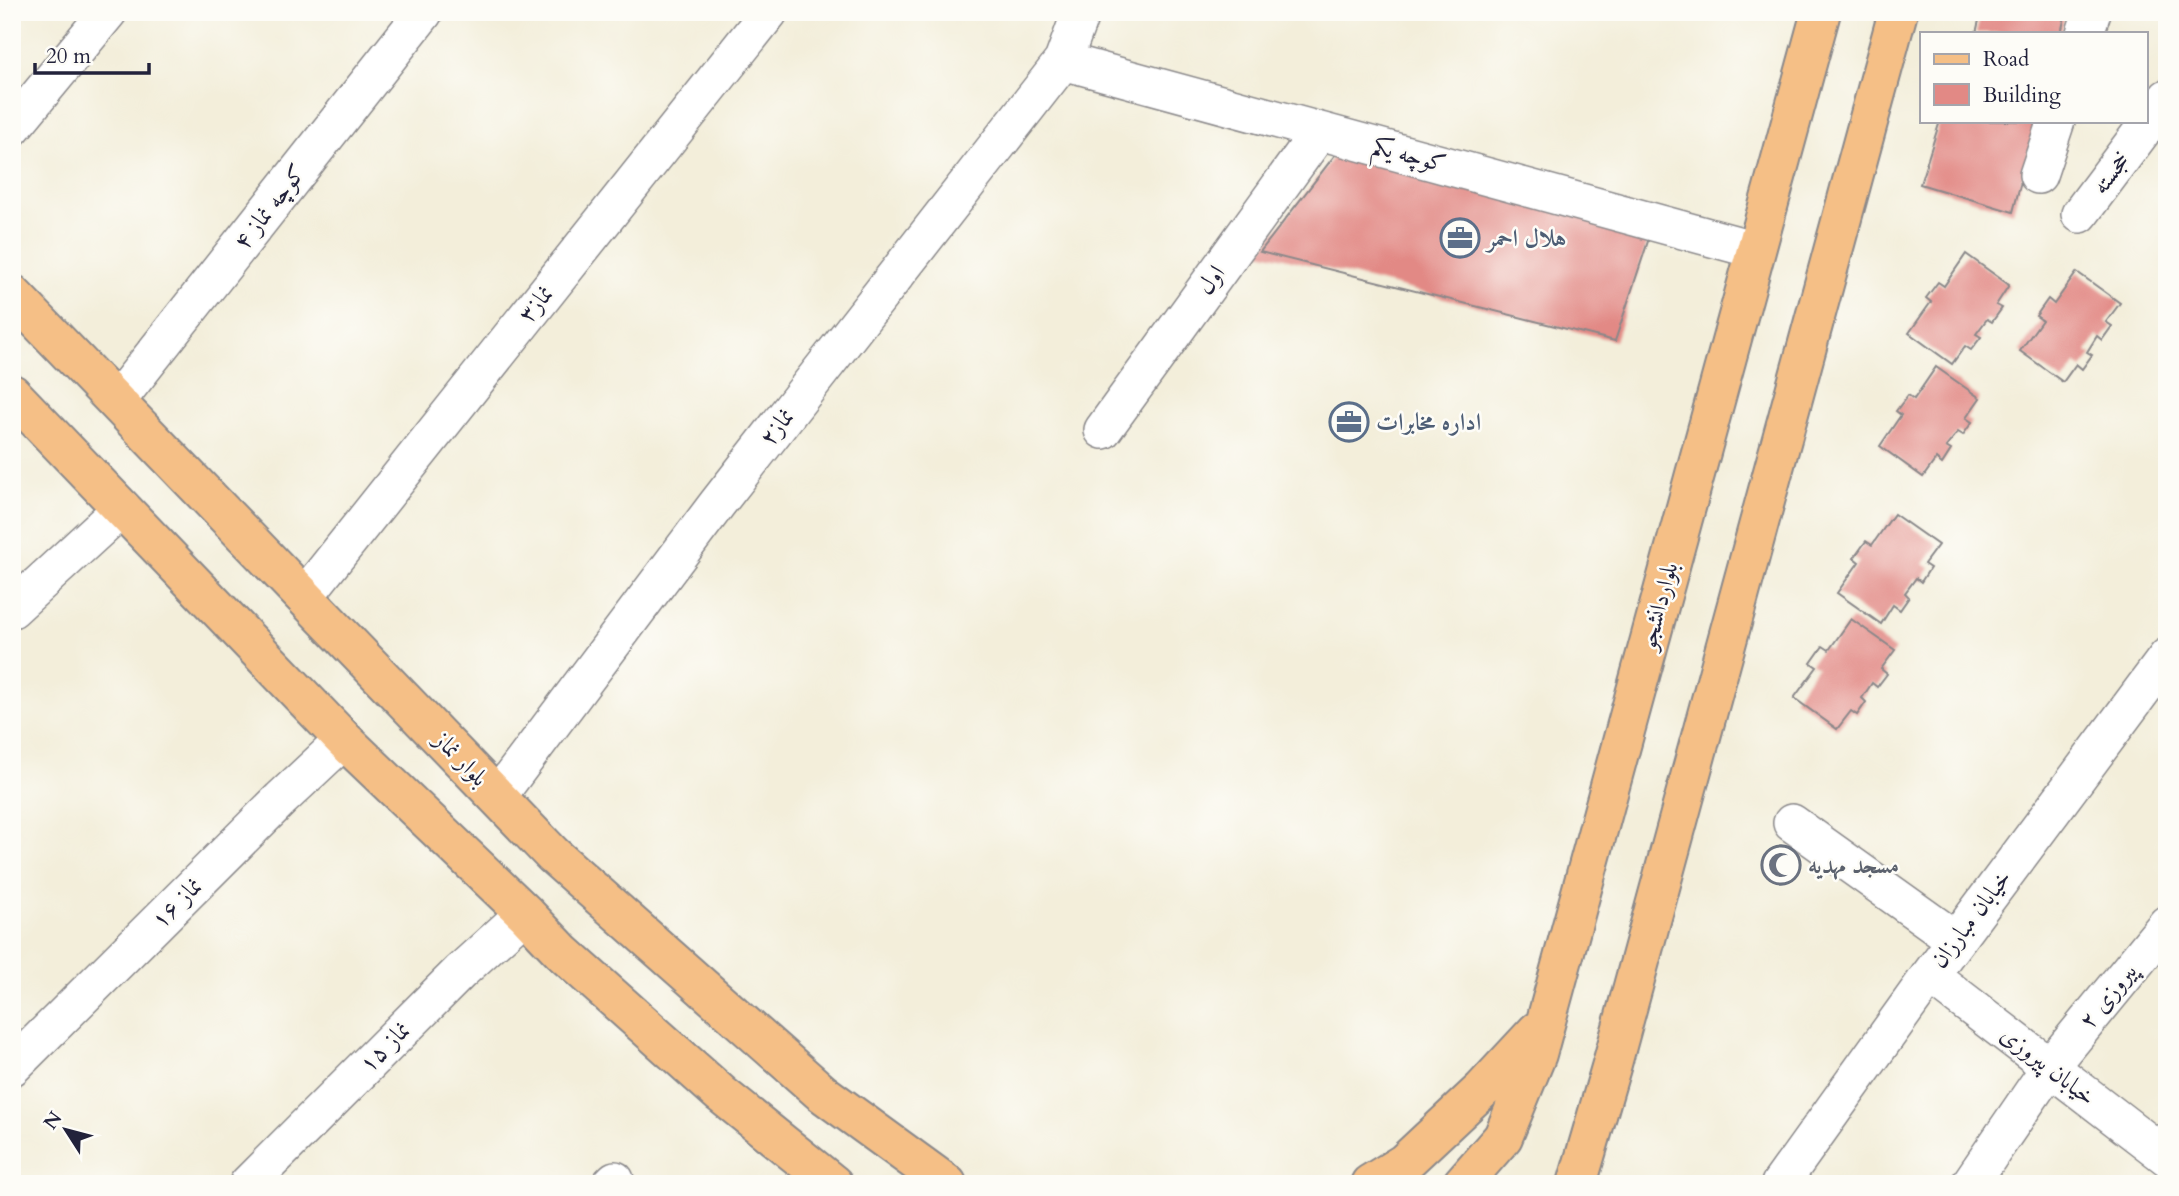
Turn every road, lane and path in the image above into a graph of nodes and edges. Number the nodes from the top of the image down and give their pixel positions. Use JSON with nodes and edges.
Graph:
{"nodes":[{"id":1,"x":108,"y":12,"type":"edge"},
{"id":2,"x":424,"y":12,"type":"edge"},
{"id":3,"x":769,"y":12,"type":"edge"},
{"id":4,"x":1081,"y":12,"type":"edge"},
{"id":5,"x":1821,"y":12,"type":"edge"},
{"id":6,"x":1898,"y":12,"type":"edge"},
{"id":7,"x":2092,"y":12,"type":"edge"},
{"id":8,"x":2085,"y":32,"type":"edge"},
{"id":9,"x":1063,"y":61,"type":"junction"},
{"id":10,"x":2167,"y":99,"type":"edge"},
{"id":11,"x":2056,"y":122,"type":"edge"},
{"id":12,"x":12,"y":128,"type":"edge"},
{"id":13,"x":1320,"y":131,"type":"junction"},
{"id":14,"x":2038,"y":174,"type":"dead end"},
{"id":15,"x":2080,"y":214,"type":"dead end"},
{"id":16,"x":1756,"y":250,"type":"junction"},
{"id":17,"x":12,"y":295,"type":"edge"},
{"id":18,"x":12,"y":394,"type":"edge"},
{"id":19,"x":116,"y":402,"type":"junction"},
{"id":20,"x":1103,"y":430,"type":"dead end"},
{"id":21,"x":122,"y":508,"type":"junction"},
{"id":22,"x":304,"y":597,"type":"junction"},
{"id":23,"x":12,"y":609,"type":"edge"},
{"id":24,"x":2167,"y":657,"type":"edge"},
{"id":25,"x":344,"y":740,"type":"junction"},
{"id":26,"x":497,"y":797,"type":"junction"},
{"id":27,"x":1792,"y":823,"type":"dead end"},
{"id":28,"x":525,"y":913,"type":"junction"},
{"id":29,"x":2167,"y":924,"type":"edge"},
{"id":30,"x":1956,"y":940,"type":"junction"},
{"id":31,"x":1930,"y":975,"type":"junction"},
{"id":32,"x":1546,"y":1022,"type":"junction"},
{"id":33,"x":12,"y":1067,"type":"edge"},
{"id":34,"x":2050,"y":1067,"type":"junction"},
{"id":35,"x":2167,"y":1157,"type":"edge"},
{"id":36,"x":248,"y":1184,"type":"edge"},
{"id":37,"x":833,"y":1184,"type":"edge"},
{"id":38,"x":947,"y":1184,"type":"edge"},
{"id":39,"x":1370,"y":1184,"type":"edge"},
{"id":40,"x":1462,"y":1184,"type":"edge"},
{"id":41,"x":1577,"y":1184,"type":"edge"},
{"id":42,"x":1780,"y":1184,"type":"edge"},
{"id":43,"x":1970,"y":1184,"type":"edge"}],
"edges":[{"from":1,"to":12,"type":"street"},
{"from":2,"to":19,"type":"street","name":"کوچه نماز ۴"},
{"from":3,"to":22,"type":"street","name":"نماز۳"},
{"from":4,"to":9,"type":"street","name":"نماز۲"},
{"from":5,"to":16,"type":"main road","name":"بلواردانشجو"},
{"from":6,"to":41,"type":"main road"},
{"from":7,"to":8,"type":"street"},
{"from":9,"to":13,"type":"street","name":"کوچه یکم"},
{"from":9,"to":26,"type":"street","name":"نماز۲"},
{"from":10,"to":15,"type":"street","name":"خجسته"},
{"from":11,"to":14,"type":"street"},
{"from":13,"to":16,"type":"street","name":"کوچه یکم"},
{"from":13,"to":20,"type":"street","name":"اول"},
{"from":16,"to":32,"type":"main road","name":"بلواردانشجو"},
{"from":17,"to":19,"type":"main road","name":"بلوار نماز"},
{"from":18,"to":21,"type":"main road"},
{"from":19,"to":22,"type":"main road","name":"بلوار نماز"},
{"from":21,"to":23,"type":"street"},
{"from":21,"to":25,"type":"main road"},
{"from":22,"to":26,"type":"main road","name":"بلوار نماز"},
{"from":24,"to":30,"type":"street","name":"خیابان مبارزان"},
{"from":25,"to":28,"type":"main road"},
{"from":25,"to":33,"type":"street","name":"نماز ۱۶"},
{"from":26,"to":38,"type":"main road","name":"بلوار نماز"},
{"from":27,"to":30,"type":"street"},
{"from":28,"to":36,"type":"street","name":"نماز ۱۵"},
{"from":28,"to":37,"type":"main road"},
{"from":29,"to":34,"type":"street","name":"پیروزی ۲"},
{"from":30,"to":31,"type":"street","name":"خیابان مبارزان"},
{"from":31,"to":34,"type":"street","name":"خیابان پیروزی"},
{"from":31,"to":42,"type":"street","name":"خیابان مبارزان"},
{"from":32,"to":39,"type":"main road"},
{"from":32,"to":40,"type":"main road","name":"بلواردانشجو"},
{"from":34,"to":35,"type":"street","name":"خیابان پیروزی"},
{"from":34,"to":43,"type":"street","name":"پیروزی ۲"}]}
